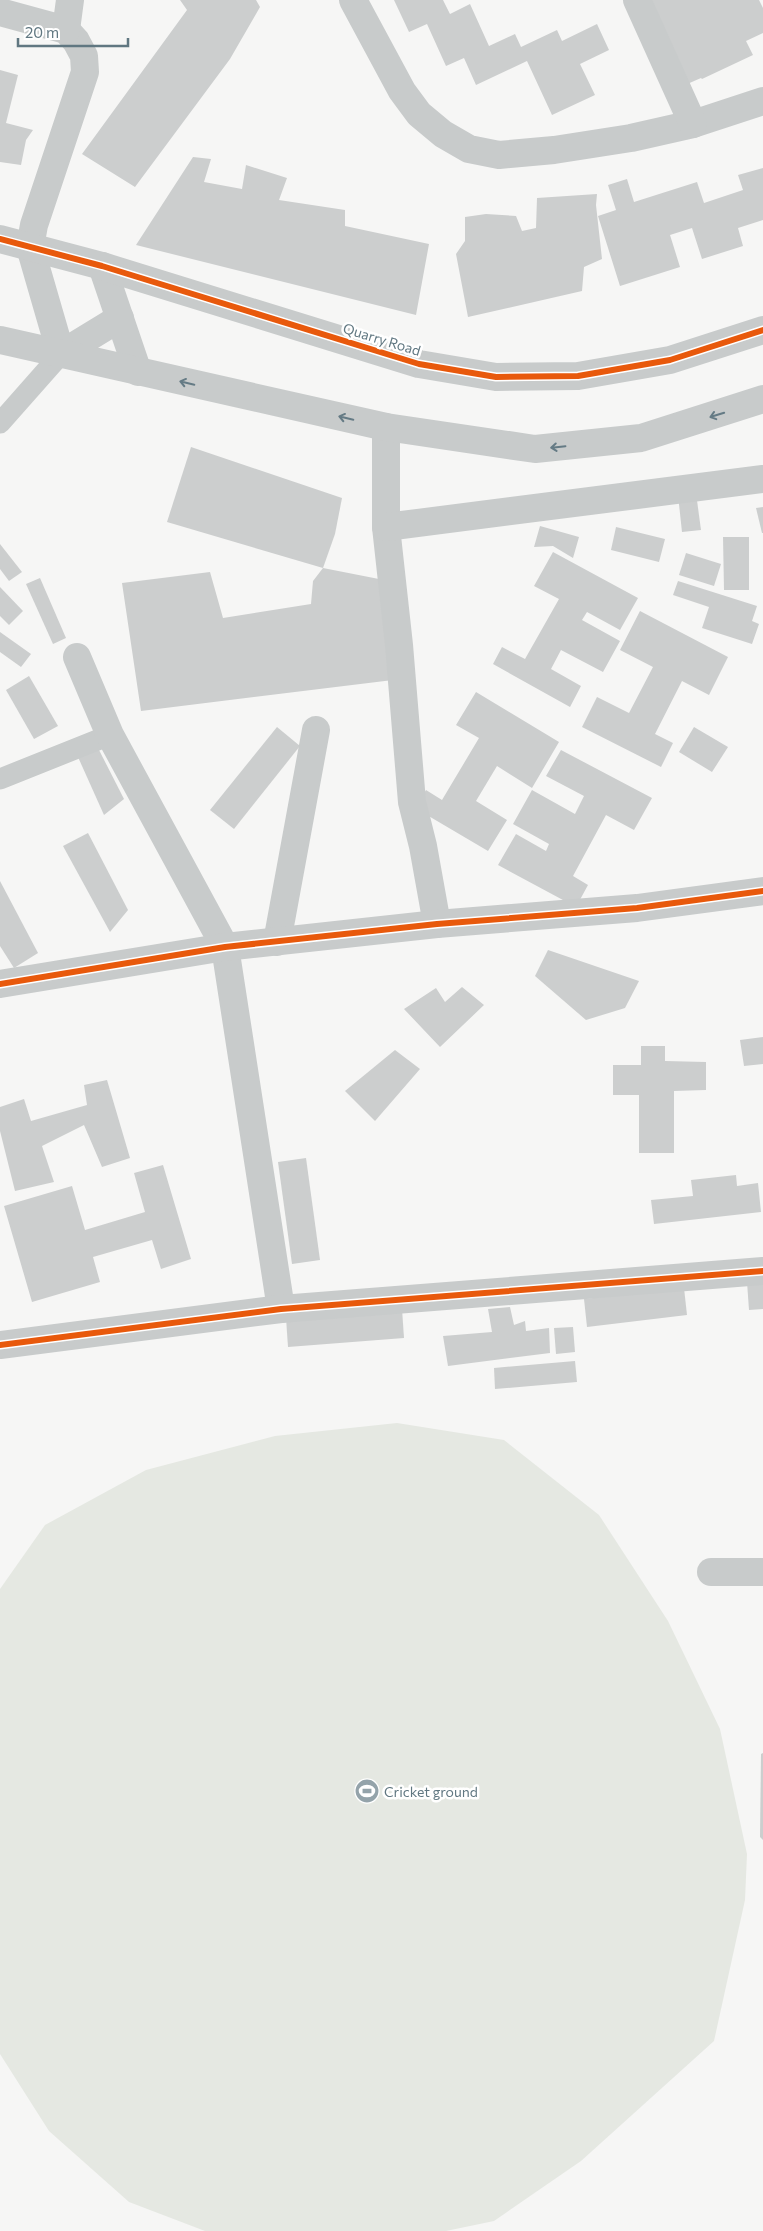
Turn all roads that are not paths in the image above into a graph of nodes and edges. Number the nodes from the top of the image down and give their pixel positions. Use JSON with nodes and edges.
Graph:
{"nodes":[{"id":1,"x":70,"y":0,"type":"edge"},
{"id":2,"x":353,"y":0,"type":"edge"},
{"id":3,"x":637,"y":0,"type":"edge"},
{"id":4,"x":0,"y":12,"type":"edge"},
{"id":5,"x":66,"y":30,"type":"junction"},
{"id":6,"x":763,"y":100,"type":"edge"},
{"id":7,"x":693,"y":124,"type":"junction"},
{"id":8,"x":0,"y":239,"type":"edge"},
{"id":9,"x":30,"y":247,"type":"junction"},
{"id":10,"x":102,"y":266,"type":"junction"},
{"id":11,"x":120,"y":318,"type":"junction"},
{"id":12,"x":763,"y":330,"type":"edge"},
{"id":13,"x":0,"y":340,"type":"edge"},
{"id":14,"x":61,"y":354,"type":"junction"},
{"id":15,"x":138,"y":372,"type":"junction"},
{"id":16,"x":763,"y":399,"type":"edge"},
{"id":17,"x":0,"y":423,"type":"edge"},
{"id":18,"x":386,"y":427,"type":"junction"},
{"id":19,"x":763,"y":478,"type":"edge"},
{"id":20,"x":386,"y":527,"type":"junction"},
{"id":21,"x":77,"y":657,"type":"dead end"},
{"id":22,"x":316,"y":730,"type":"dead end"},
{"id":23,"x":110,"y":735,"type":"junction"},
{"id":24,"x":0,"y":779,"type":"edge"},
{"id":25,"x":763,"y":891,"type":"edge"},
{"id":26,"x":437,"y":924,"type":"junction"},
{"id":27,"x":277,"y":942,"type":"junction"},
{"id":28,"x":225,"y":947,"type":"junction"},
{"id":29,"x":0,"y":984,"type":"edge"},
{"id":30,"x":763,"y":1271,"type":"edge"},
{"id":31,"x":281,"y":1309,"type":"junction"},
{"id":32,"x":0,"y":1345,"type":"edge"},
{"id":33,"x":711,"y":1572,"type":"dead end"},
{"id":34,"x":763,"y":1572,"type":"edge"}],
"edges":[{"from":1,"to":5,"type":"street"},
{"from":2,"to":7,"type":"street"},
{"from":3,"to":7,"type":"street"},
{"from":4,"to":5,"type":"street"},
{"from":5,"to":9,"type":"street"},
{"from":6,"to":7,"type":"street"},
{"from":8,"to":9,"type":"street","name":"Quarry Road"},
{"from":9,"to":10,"type":"street","name":"Quarry Road"},
{"from":9,"to":14,"type":"street"},
{"from":10,"to":11,"type":"street"},
{"from":10,"to":12,"type":"street","name":"Quarry Road"},
{"from":11,"to":14,"type":"street"},
{"from":11,"to":15,"type":"street"},
{"from":13,"to":14,"type":"street"},
{"from":14,"to":15,"type":"street"},
{"from":14,"to":17,"type":"lane"},
{"from":18,"to":15,"type":"street","one_way":true},
{"from":16,"to":18,"type":"street","one_way":true},
{"from":18,"to":20,"type":"street"},
{"from":19,"to":20,"type":"street"},
{"from":20,"to":26,"type":"street"},
{"from":21,"to":23,"type":"street"},
{"from":22,"to":27,"type":"street"},
{"from":23,"to":24,"type":"lane"},
{"from":23,"to":28,"type":"street"},
{"from":25,"to":26,"type":"street"},
{"from":26,"to":27,"type":"street"},
{"from":27,"to":28,"type":"street"},
{"from":28,"to":29,"type":"street"},
{"from":28,"to":31,"type":"street"},
{"from":30,"to":31,"type":"street"},
{"from":31,"to":32,"type":"street"},
{"from":33,"to":34,"type":"street"}]}
